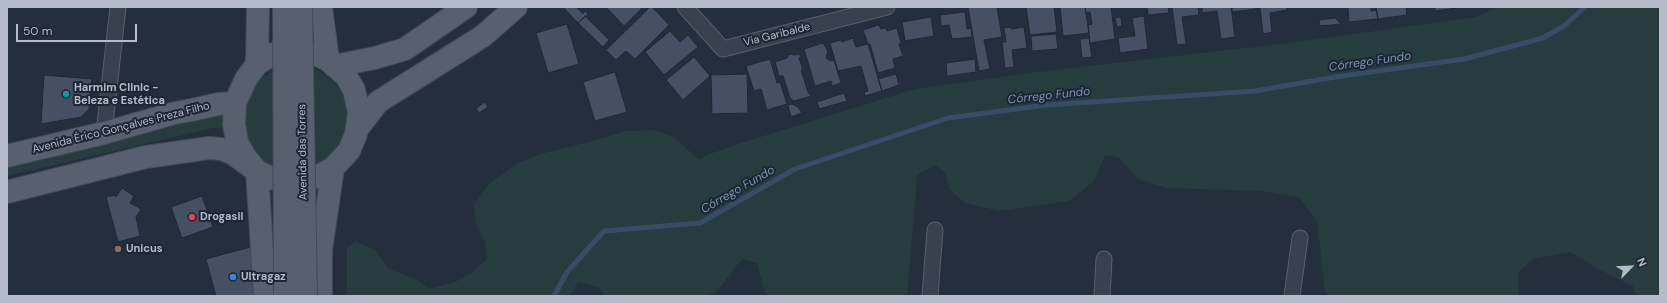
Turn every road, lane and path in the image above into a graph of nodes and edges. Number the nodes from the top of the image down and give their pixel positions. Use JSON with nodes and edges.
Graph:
{"nodes":[{"id":1,"x":118,"y":7,"type":"edge"},
{"id":2,"x":258,"y":7,"type":"edge"},
{"id":3,"x":284,"y":7,"type":"edge"},
{"id":4,"x":301,"y":7,"type":"edge"},
{"id":5,"x":321,"y":7,"type":"edge"},
{"id":6,"x":466,"y":7,"type":"edge"},
{"id":7,"x":516,"y":7,"type":"edge"},
{"id":8,"x":685,"y":7,"type":"edge"},
{"id":9,"x":887,"y":7,"type":"edge"},
{"id":10,"x":331,"y":63,"type":"junction"},
{"id":11,"x":252,"y":72,"type":"junction"},
{"id":12,"x":235,"y":103,"type":"junction"},
{"id":13,"x":358,"y":128,"type":"junction"},
{"id":14,"x":104,"y":133,"type":"junction"},
{"id":15,"x":7,"y":156,"type":"edge"},
{"id":16,"x":339,"y":162,"type":"junction"},
{"id":17,"x":257,"y":171,"type":"junction"},
{"id":18,"x":7,"y":192,"type":"edge"},
{"id":19,"x":935,"y":230,"type":"dead end"},
{"id":20,"x":1300,"y":238,"type":"dead end"},
{"id":21,"x":1104,"y":258,"type":"dead end"},
{"id":22,"x":265,"y":296,"type":"edge"},
{"id":23,"x":285,"y":296,"type":"edge"},
{"id":24,"x":306,"y":296,"type":"edge"},
{"id":25,"x":321,"y":296,"type":"edge"},
{"id":26,"x":930,"y":296,"type":"edge"},
{"id":27,"x":1102,"y":296,"type":"edge"},
{"id":28,"x":1292,"y":296,"type":"edge"}],
"edges":[{"from":1,"to":14,"type":"street"},
{"from":2,"to":11,"type":"main road"},
{"from":3,"to":23,"type":"main road","name":"Avenida das Torres","bridge":true},
{"from":4,"to":24,"type":"main road","name":"Avenida das Torres","bridge":true},
{"from":5,"to":10,"type":"main road"},
{"from":6,"to":10,"type":"main road"},
{"from":7,"to":13,"type":"main road"},
{"from":8,"to":9,"type":"street","name":"Via Garibalde"},
{"from":10,"to":11,"type":"main road"},
{"from":10,"to":13,"type":"main road"},
{"from":11,"to":12,"type":"main road"},
{"from":12,"to":14,"type":"main road","name":"Avenida Érico Gonçalves Preza Filho"},
{"from":12,"to":17,"type":"main road"},
{"from":13,"to":16,"type":"main road"},
{"from":14,"to":15,"type":"main road","name":"Avenida Érico Gonçalves Preza Filho"},
{"from":16,"to":17,"type":"main road"},
{"from":16,"to":25,"type":"main road"},
{"from":17,"to":18,"type":"main road"},
{"from":17,"to":22,"type":"main road"},
{"from":19,"to":26,"type":"street"},
{"from":20,"to":28,"type":"street"},
{"from":21,"to":27,"type":"street"}]}
